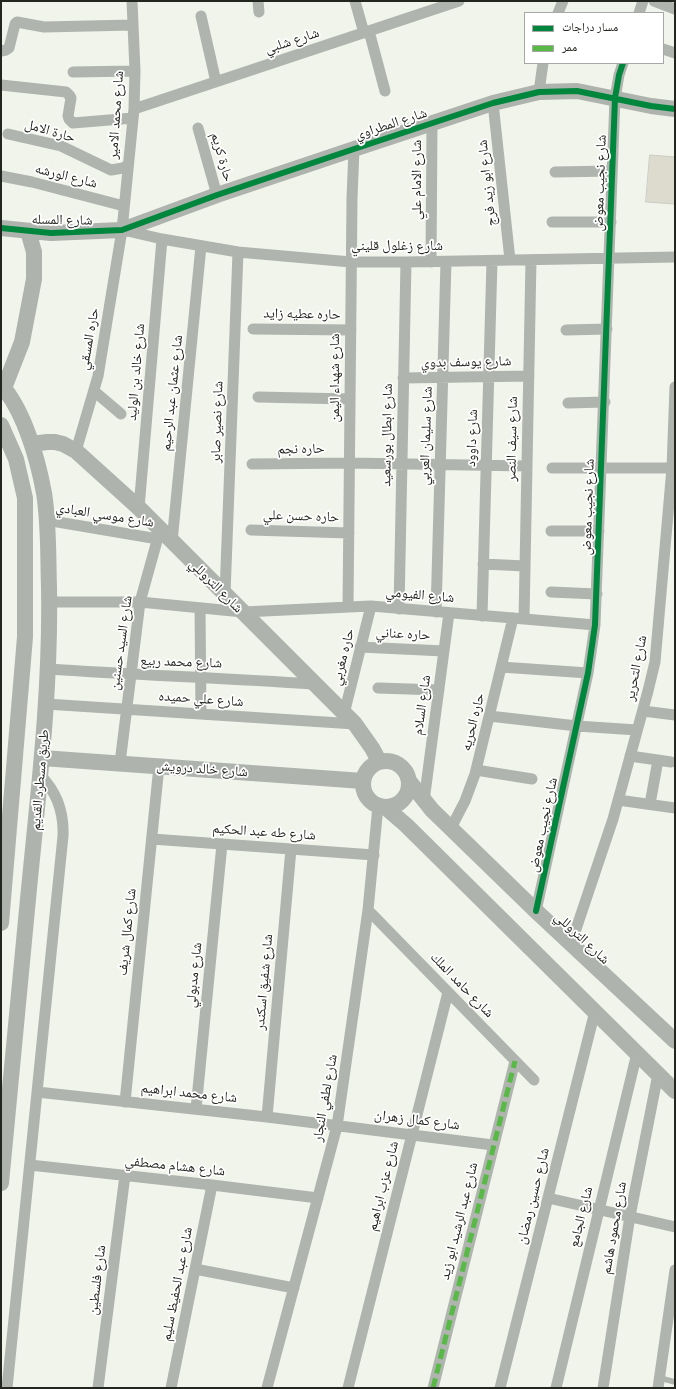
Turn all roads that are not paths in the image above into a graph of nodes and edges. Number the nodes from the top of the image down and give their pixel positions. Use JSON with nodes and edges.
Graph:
{"nodes":[{"id":1,"x":132,"y":1,"type":"edge"},
{"id":2,"x":356,"y":1,"type":"edge"},
{"id":3,"x":459,"y":1,"type":"edge"},
{"id":4,"x":563,"y":1,"type":"edge"},
{"id":5,"x":643,"y":1,"type":"edge"},
{"id":6,"x":654,"y":1,"type":"edge"},
{"id":7,"x":440,"y":4,"type":"edge"},
{"id":8,"x":675,"y":9,"type":"edge"},
{"id":9,"x":558,"y":12,"type":"edge"},
{"id":10,"x":639,"y":12,"type":"edge"},
{"id":11,"x":201,"y":16,"type":"dead end"},
{"id":12,"x":133,"y":25,"type":"junction"},
{"id":13,"x":367,"y":32,"type":"junction"},
{"id":14,"x":664,"y":49,"type":"edge"},
{"id":15,"x":1,"y":51,"type":"edge"},
{"id":16,"x":675,"y":53,"type":"edge"},
{"id":17,"x":544,"y":64,"type":"edge"},
{"id":18,"x":623,"y":64,"type":"edge"},
{"id":19,"x":135,"y":71,"type":"junction"},
{"id":20,"x":73,"y":72,"type":"dead end"},
{"id":21,"x":216,"y":82,"type":"junction"},
{"id":22,"x":1,"y":85,"type":"edge"},
{"id":23,"x":385,"y":92,"type":"dead end"},
{"id":24,"x":539,"y":92,"type":"junction"},
{"id":25,"x":615,"y":98,"type":"junction"},
{"id":26,"x":493,"y":103,"type":"junction"},
{"id":27,"x":675,"y":109,"type":"edge"},
{"id":28,"x":134,"y":114,"type":"junction"},
{"id":29,"x":432,"y":123,"type":"junction"},
{"id":30,"x":198,"y":128,"type":"dead end"},
{"id":31,"x":8,"y":134,"type":"dead end"},
{"id":32,"x":354,"y":149,"type":"junction"},
{"id":33,"x":128,"y":165,"type":"junction"},
{"id":34,"x":612,"y":171,"type":"junction"},
{"id":35,"x":555,"y":172,"type":"dead end"},
{"id":36,"x":1,"y":176,"type":"edge"},
{"id":37,"x":217,"y":196,"type":"junction"},
{"id":38,"x":124,"y":206,"type":"junction"},
{"id":39,"x":552,"y":222,"type":"dead end"},
{"id":40,"x":611,"y":222,"type":"junction"},
{"id":41,"x":1,"y":228,"type":"edge"},
{"id":42,"x":122,"y":230,"type":"junction"},
{"id":43,"x":28,"y":232,"type":"junction"},
{"id":44,"x":162,"y":239,"type":"junction"},
{"id":45,"x":201,"y":246,"type":"junction"},
{"id":46,"x":238,"y":252,"type":"junction"},
{"id":47,"x":675,"y":257,"type":"edge"},
{"id":48,"x":609,"y":258,"type":"junction"},
{"id":49,"x":510,"y":260,"type":"junction"},
{"id":50,"x":531,"y":260,"type":"junction"},
{"id":51,"x":492,"y":261,"type":"junction"},
{"id":52,"x":351,"y":262,"type":"junction"},
{"id":53,"x":406,"y":262,"type":"junction"},
{"id":54,"x":431,"y":262,"type":"junction"},
{"id":55,"x":446,"y":262,"type":"junction"},
{"id":56,"x":253,"y":329,"type":"dead end"},
{"id":57,"x":607,"y":329,"type":"junction"},
{"id":58,"x":351,"y":330,"type":"junction"},
{"id":59,"x":566,"y":330,"type":"dead end"},
{"id":60,"x":489,"y":376,"type":"junction"},
{"id":61,"x":529,"y":376,"type":"junction"},
{"id":62,"x":443,"y":377,"type":"junction"},
{"id":63,"x":403,"y":378,"type":"junction"},
{"id":64,"x":2,"y":386,"type":"edge"},
{"id":65,"x":675,"y":387,"type":"edge"},
{"id":66,"x":94,"y":391,"type":"junction"},
{"id":67,"x":258,"y":397,"type":"dead end"},
{"id":68,"x":350,"y":399,"type":"junction"},
{"id":69,"x":604,"y":402,"type":"junction"},
{"id":70,"x":568,"y":403,"type":"dead end"},
{"id":71,"x":121,"y":414,"type":"dead end"},
{"id":72,"x":1,"y":425,"type":"edge"},
{"id":73,"x":32,"y":444,"type":"junction"},
{"id":74,"x":76,"y":451,"type":"junction"},
{"id":75,"x":350,"y":463,"type":"junction"},
{"id":76,"x":252,"y":464,"type":"dead end"},
{"id":77,"x":402,"y":464,"type":"junction"},
{"id":78,"x":440,"y":465,"type":"junction"},
{"id":79,"x":486,"y":466,"type":"junction"},
{"id":80,"x":527,"y":466,"type":"junction"},
{"id":81,"x":552,"y":468,"type":"dead end"},
{"id":82,"x":602,"y":468,"type":"junction"},
{"id":83,"x":673,"y":468,"type":"edge"},
{"id":84,"x":140,"y":508,"type":"junction"},
{"id":85,"x":46,"y":520,"type":"junction"},
{"id":86,"x":251,"y":530,"type":"dead end"},
{"id":87,"x":551,"y":531,"type":"dead end"},
{"id":88,"x":600,"y":531,"type":"junction"},
{"id":89,"x":349,"y":533,"type":"junction"},
{"id":90,"x":163,"y":537,"type":"junction"},
{"id":91,"x":483,"y":564,"type":"junction"},
{"id":92,"x":525,"y":566,"type":"junction"},
{"id":93,"x":551,"y":592,"type":"dead end"},
{"id":94,"x":225,"y":594,"type":"junction"},
{"id":95,"x":597,"y":594,"type":"junction"},
{"id":96,"x":49,"y":602,"type":"junction"},
{"id":97,"x":140,"y":602,"type":"junction"},
{"id":98,"x":371,"y":606,"type":"junction"},
{"id":99,"x":348,"y":607,"type":"junction"},
{"id":100,"x":200,"y":608,"type":"junction"},
{"id":101,"x":399,"y":609,"type":"junction"},
{"id":102,"x":243,"y":612,"type":"junction"},
{"id":103,"x":436,"y":612,"type":"junction"},
{"id":104,"x":449,"y":613,"type":"junction"},
{"id":105,"x":482,"y":616,"type":"junction"},
{"id":106,"x":518,"y":618,"type":"junction"},
{"id":107,"x":595,"y":625,"type":"junction"},
{"id":108,"x":360,"y":647,"type":"junction"},
{"id":109,"x":444,"y":651,"type":"junction"},
{"id":110,"x":501,"y":667,"type":"junction"},
{"id":111,"x":48,"y":669,"type":"junction"},
{"id":112,"x":588,"y":673,"type":"junction"},
{"id":113,"x":131,"y":674,"type":"junction"},
{"id":114,"x":201,"y":677,"type":"junction"},
{"id":115,"x":313,"y":684,"type":"junction"},
{"id":116,"x":378,"y":688,"type":"dead end"},
{"id":117,"x":439,"y":690,"type":"junction"},
{"id":118,"x":46,"y":704,"type":"junction"},
{"id":119,"x":126,"y":709,"type":"junction"},
{"id":120,"x":643,"y":711,"type":"junction"},
{"id":121,"x":201,"y":714,"type":"junction"},
{"id":122,"x":675,"y":715,"type":"edge"},
{"id":123,"x":489,"y":716,"type":"junction"},
{"id":124,"x":349,"y":719,"type":"junction"},
{"id":125,"x":577,"y":726,"type":"junction"},
{"id":126,"x":637,"y":730,"type":"junction"},
{"id":127,"x":630,"y":756,"type":"junction"},
{"id":128,"x":42,"y":758,"type":"junction"},
{"id":129,"x":658,"y":760,"type":"junction"},
{"id":130,"x":379,"y":761,"type":"junction"},
{"id":131,"x":671,"y":762,"type":"dead end"},
{"id":132,"x":120,"y":764,"type":"junction"},
{"id":133,"x":159,"y":766,"type":"junction"},
{"id":134,"x":476,"y":770,"type":"junction"},
{"id":135,"x":40,"y":775,"type":"junction"},
{"id":136,"x":532,"y":779,"type":"dead end"},
{"id":137,"x":363,"y":781,"type":"junction"},
{"id":138,"x":409,"y":781,"type":"junction"},
{"id":139,"x":618,"y":800,"type":"junction"},
{"id":140,"x":424,"y":801,"type":"junction"},
{"id":141,"x":650,"y":804,"type":"junction"},
{"id":142,"x":381,"y":807,"type":"junction"},
{"id":143,"x":675,"y":808,"type":"edge"},
{"id":144,"x":451,"y":828,"type":"junction"},
{"id":145,"x":152,"y":839,"type":"junction"},
{"id":146,"x":222,"y":844,"type":"junction"},
{"id":147,"x":292,"y":849,"type":"junction"},
{"id":148,"x":374,"y":855,"type":"junction"},
{"id":149,"x":368,"y":910,"type":"junction"},
{"id":150,"x":536,"y":912,"type":"junction"},
{"id":151,"x":1,"y":923,"type":"edge"},
{"id":152,"x":571,"y":944,"type":"junction"},
{"id":153,"x":448,"y":992,"type":"junction"},
{"id":154,"x":595,"y":1011,"type":"junction"},
{"id":155,"x":675,"y":1041,"type":"edge"},
{"id":156,"x":637,"y":1053,"type":"junction"},
{"id":157,"x":515,"y":1061,"type":"junction"},
{"id":158,"x":658,"y":1074,"type":"junction"},
{"id":159,"x":534,"y":1080,"type":"dead end"},
{"id":160,"x":675,"y":1091,"type":"edge"},
{"id":161,"x":37,"y":1092,"type":"junction"},
{"id":162,"x":125,"y":1102,"type":"junction"},
{"id":163,"x":196,"y":1109,"type":"junction"},
{"id":164,"x":267,"y":1117,"type":"junction"},
{"id":165,"x":337,"y":1126,"type":"junction"},
{"id":166,"x":411,"y":1135,"type":"junction"},
{"id":167,"x":493,"y":1145,"type":"junction"},
{"id":168,"x":30,"y":1165,"type":"junction"},
{"id":169,"x":125,"y":1175,"type":"junction"},
{"id":170,"x":1,"y":1183,"type":"edge"},
{"id":171,"x":212,"y":1185,"type":"junction"},
{"id":172,"x":318,"y":1198,"type":"junction"},
{"id":173,"x":548,"y":1198,"type":"junction"},
{"id":174,"x":598,"y":1210,"type":"junction"},
{"id":175,"x":630,"y":1216,"type":"junction"},
{"id":176,"x":675,"y":1227,"type":"edge"},
{"id":177,"x":196,"y":1269,"type":"junction"},
{"id":178,"x":675,"y":1272,"type":"edge"},
{"id":179,"x":294,"y":1288,"type":"junction"},
{"id":180,"x":671,"y":1324,"type":"edge"},
{"id":181,"x":675,"y":1382,"type":"edge"},
{"id":182,"x":659,"y":1383,"type":"edge"},
{"id":183,"x":7,"y":1388,"type":"edge"},
{"id":184,"x":98,"y":1388,"type":"edge"},
{"id":185,"x":171,"y":1388,"type":"edge"},
{"id":186,"x":267,"y":1388,"type":"edge"},
{"id":187,"x":348,"y":1388,"type":"edge"},
{"id":188,"x":432,"y":1388,"type":"edge"},
{"id":189,"x":500,"y":1388,"type":"edge"},
{"id":190,"x":556,"y":1388,"type":"edge"},
{"id":191,"x":603,"y":1388,"type":"edge"}],
"edges":[{"from":1,"to":12,"type":"street","name":"شارع محمد الامير"},
{"from":2,"to":13,"type":"street"},
{"from":3,"to":7,"type":"street","name":"شارع شلبي"},
{"from":4,"to":9,"type":"street"},
{"from":5,"to":10,"type":"street"},
{"from":6,"to":8,"type":"street"},
{"from":7,"to":13,"type":"street","name":"شارع شلبي"},
{"from":11,"to":21,"type":"street"},
{"from":12,"to":15,"type":"street"},
{"from":12,"to":19,"type":"street","name":"شارع محمد الامير"},
{"from":13,"to":21,"type":"street","name":"شارع شلبي"},
{"from":13,"to":23,"type":"street"},
{"from":14,"to":16,"type":"street"},
{"from":17,"to":24,"type":"street"},
{"from":18,"to":25,"type":"street","name":"شارع نجيب معوض"},
{"from":19,"to":20,"type":"street"},
{"from":19,"to":28,"type":"street","name":"شارع محمد الامير"},
{"from":21,"to":28,"type":"street","name":"شارع شلبي"},
{"from":22,"to":28,"type":"street","name":"شارع شلبي"},
{"from":24,"to":25,"type":"street","name":"شارع المطراوي"},
{"from":24,"to":26,"type":"street","name":"شارع المطراوي"},
{"from":25,"to":27,"type":"street","name":"شارع المطراوي"},
{"from":25,"to":34,"type":"street","name":"شارع نجيب معوض"},
{"from":26,"to":29,"type":"street","name":"شارع المطراوي"},
{"from":26,"to":49,"type":"street","name":"شارع ابو زيد فرج"},
{"from":28,"to":33,"type":"street","name":"شارع محمد الامير"},
{"from":29,"to":32,"type":"street","name":"شارع المطراوي"},
{"from":29,"to":54,"type":"street","name":"شارع الامام علي"},
{"from":30,"to":37,"type":"street","name":"حارة كريم"},
{"from":31,"to":33,"type":"street","name":"حارة الامل"},
{"from":32,"to":37,"type":"street","name":"شارع المطراوي"},
{"from":32,"to":52,"type":"street","name":"شارع شهداء اليمن"},
{"from":33,"to":38,"type":"street","name":"شارع محمد الامير"},
{"from":34,"to":35,"type":"street"},
{"from":34,"to":40,"type":"street","name":"شارع نجيب معوض"},
{"from":36,"to":38,"type":"street","name":"شارع الورشه"},
{"from":37,"to":42,"type":"street","name":"شارع المطراوي"},
{"from":38,"to":42,"type":"street","name":"شارع محمد الامير"},
{"from":39,"to":40,"type":"street"},
{"from":40,"to":48,"type":"street","name":"شارع نجيب معوض"},
{"from":41,"to":43,"type":"street","name":"شارع المسله"},
{"from":42,"to":43,"type":"street","name":"شارع المسله"},
{"from":42,"to":44,"type":"street","name":"شارع زغلول قليني"},
{"from":42,"to":66,"type":"street","name":"حاره المسقي"},
{"from":43,"to":64,"type":"street"},
{"from":44,"to":45,"type":"street","name":"شارع زغلول قليني"},
{"from":44,"to":84,"type":"street","name":"شارع خالد بن الوليد"},
{"from":45,"to":46,"type":"street","name":"شارع زغلول قليني"},
{"from":45,"to":90,"type":"street","name":"شارع عثمان عبد الرحيم"},
{"from":46,"to":52,"type":"street","name":"شارع زغلول قليني"},
{"from":46,"to":94,"type":"street","name":"شارع نصير صابر"},
{"from":47,"to":48,"type":"street","name":"شارع زغلول قليني"},
{"from":48,"to":50,"type":"street","name":"شارع زغلول قليني"},
{"from":48,"to":57,"type":"street","name":"شارع نجيب معوض"},
{"from":49,"to":50,"type":"street","name":"شارع زغلول قليني"},
{"from":49,"to":51,"type":"street","name":"شارع زغلول قليني"},
{"from":50,"to":61,"type":"street","name":"شارع سيف النصر"},
{"from":51,"to":55,"type":"street","name":"شارع زغلول قليني"},
{"from":51,"to":60,"type":"street","name":"شارع داوود"},
{"from":52,"to":53,"type":"street","name":"شارع زغلول قليني"},
{"from":52,"to":58,"type":"street","name":"شارع شهداء اليمن"},
{"from":53,"to":54,"type":"street","name":"شارع زغلول قليني"},
{"from":53,"to":63,"type":"street","name":"شارع ابطال بورسعيد"},
{"from":54,"to":55,"type":"street","name":"شارع زغلول قليني"},
{"from":55,"to":62,"type":"street","name":"شارع سليمان العربي"},
{"from":56,"to":58,"type":"street","name":"حاره عطيه زايد"},
{"from":57,"to":59,"type":"street"},
{"from":57,"to":69,"type":"street","name":"شارع نجيب معوض"},
{"from":58,"to":68,"type":"street","name":"شارع شهداء اليمن"},
{"from":60,"to":61,"type":"street","name":"شارع يوسف بدوي"},
{"from":60,"to":62,"type":"street","name":"شارع يوسف بدوي"},
{"from":60,"to":79,"type":"street","name":"شارع داوود"},
{"from":61,"to":80,"type":"street","name":"شارع سيف النصر"},
{"from":62,"to":63,"type":"street","name":"شارع يوسف بدوي"},
{"from":62,"to":78,"type":"street","name":"شارع سليمان العربي"},
{"from":63,"to":77,"type":"street","name":"شارع ابطال بورسعيد"},
{"from":64,"to":73,"type":"street","name":"طريق مسطرد القديم"},
{"from":65,"to":83,"type":"street","name":"شارع التحرير"},
{"from":66,"to":71,"type":"street"},
{"from":66,"to":74,"type":"street","name":"حاره المسقي"},
{"from":67,"to":68,"type":"street"},
{"from":68,"to":75,"type":"street","name":"شارع شهداء اليمن"},
{"from":69,"to":70,"type":"street"},
{"from":69,"to":82,"type":"street","name":"شارع نجيب معوض"},
{"from":72,"to":151,"type":"street","name":"طريق مسطرد القديم"},
{"from":73,"to":74,"type":"street","name":"شارع التروللي"},
{"from":73,"to":85,"type":"street","name":"طريق مسطرد القديم"},
{"from":74,"to":84,"type":"street","name":"شارع التروللي"},
{"from":75,"to":76,"type":"street","name":"حاره نجم"},
{"from":75,"to":77,"type":"street","name":"حاره نجم"},
{"from":75,"to":89,"type":"street","name":"شارع شهداء اليمن"},
{"from":77,"to":78,"type":"street","name":"حاره نجم"},
{"from":77,"to":101,"type":"street","name":"شارع ابطال بورسعيد"},
{"from":78,"to":79,"type":"street","name":"حاره نجم"},
{"from":78,"to":103,"type":"street","name":"شارع سليمان العربي"},
{"from":79,"to":80,"type":"street","name":"حاره نجم"},
{"from":79,"to":91,"type":"street","name":"شارع داوود"},
{"from":80,"to":92,"type":"street","name":"شارع سيف النصر"},
{"from":81,"to":82,"type":"street"},
{"from":82,"to":83,"type":"street"},
{"from":82,"to":88,"type":"street","name":"شارع نجيب معوض"},
{"from":83,"to":120,"type":"street","name":"شارع التحرير"},
{"from":84,"to":90,"type":"street","name":"شارع التروللي"},
{"from":85,"to":90,"type":"street","name":"شارع موسي العبادي"},
{"from":85,"to":96,"type":"street","name":"طريق مسطرد القديم"},
{"from":86,"to":89,"type":"street","name":"حاره حسن علي"},
{"from":87,"to":88,"type":"street"},
{"from":88,"to":95,"type":"street","name":"شارع نجيب معوض"},
{"from":89,"to":99,"type":"street","name":"شارع شهداء اليمن"},
{"from":90,"to":94,"type":"street","name":"شارع التروللي"},
{"from":90,"to":97,"type":"street","name":"شارع السيد حسنين"},
{"from":91,"to":92,"type":"street"},
{"from":91,"to":105,"type":"street","name":"شارع داوود"},
{"from":92,"to":106,"type":"street","name":"شارع سيف النصر"},
{"from":93,"to":95,"type":"street"},
{"from":94,"to":102,"type":"street","name":"شارع التروللي"},
{"from":95,"to":107,"type":"street","name":"شارع نجيب معوض"},
{"from":96,"to":97,"type":"street","name":"شارع الفيومي"},
{"from":96,"to":111,"type":"street","name":"طريق مسطرد القديم"},
{"from":97,"to":100,"type":"street","name":"شارع الفيومي"},
{"from":97,"to":113,"type":"street","name":"شارع السيد حسنين"},
{"from":98,"to":99,"type":"street","name":"شارع الفيومي"},
{"from":98,"to":101,"type":"street","name":"شارع الفيومي"},
{"from":98,"to":108,"type":"street","name":"حاره مغربي"},
{"from":99,"to":102,"type":"street","name":"شارع الفيومي"},
{"from":100,"to":102,"type":"street","name":"شارع الفيومي"},
{"from":100,"to":114,"type":"street"},
{"from":101,"to":103,"type":"street","name":"شارع الفيومي"},
{"from":102,"to":115,"type":"street","name":"شارع التروللي"},
{"from":103,"to":104,"type":"street","name":"شارع الفيومي"},
{"from":104,"to":105,"type":"street","name":"شارع الفيومي"},
{"from":104,"to":109,"type":"street","name":"شارع السلام"},
{"from":105,"to":106,"type":"street","name":"شارع الفيومي"},
{"from":106,"to":107,"type":"street","name":"شارع الفيومي"},
{"from":106,"to":110,"type":"street","name":"حاره الحريه"},
{"from":107,"to":112,"type":"street","name":"شارع نجيب معوض"},
{"from":108,"to":109,"type":"street","name":"حاره عناني"},
{"from":108,"to":124,"type":"street","name":"حاره مغربي"},
{"from":109,"to":117,"type":"street","name":"شارع السلام"},
{"from":110,"to":112,"type":"street"},
{"from":110,"to":123,"type":"street","name":"حاره الحريه"},
{"from":111,"to":113,"type":"street","name":"شارع محمد ربيع"},
{"from":111,"to":118,"type":"street","name":"طريق مسطرد القديم"},
{"from":112,"to":125,"type":"street","name":"شارع نجيب معوض"},
{"from":113,"to":114,"type":"street","name":"شارع محمد ربيع"},
{"from":113,"to":119,"type":"street","name":"شارع السيد حسنين"},
{"from":114,"to":115,"type":"street","name":"شارع محمد ربيع"},
{"from":114,"to":121,"type":"street"},
{"from":115,"to":124,"type":"street","name":"شارع التروللي"},
{"from":116,"to":117,"type":"street"},
{"from":117,"to":140,"type":"street","name":"شارع السلام"},
{"from":118,"to":119,"type":"street","name":"شارع علي حميده"},
{"from":118,"to":128,"type":"street","name":"طريق مسطرد القديم"},
{"from":119,"to":121,"type":"street","name":"شارع علي حميده"},
{"from":119,"to":132,"type":"street","name":"شارع السيد حسنين"},
{"from":120,"to":122,"type":"street"},
{"from":120,"to":126,"type":"street","name":"شارع التحرير"},
{"from":121,"to":124,"type":"street","name":"شارع علي حميده"},
{"from":123,"to":125,"type":"street"},
{"from":123,"to":134,"type":"street","name":"حاره الحريه"},
{"from":124,"to":130,"type":"street","name":"شارع التروللي"},
{"from":125,"to":126,"type":"street"},
{"from":125,"to":150,"type":"street","name":"شارع نجيب معوض"},
{"from":126,"to":127,"type":"street","name":"شارع التحرير"},
{"from":127,"to":129,"type":"street"},
{"from":127,"to":139,"type":"street","name":"شارع التحرير"},
{"from":128,"to":132,"type":"street","name":"شارع خالد درويش"},
{"from":128,"to":135,"type":"street","name":"طريق مسطرد القديم"},
{"from":129,"to":131,"type":"street"},
{"from":129,"to":141,"type":"street"},
{"from":130,"to":137,"type":"street"},
{"from":130,"to":138,"type":"street"},
{"from":132,"to":133,"type":"street","name":"شارع خالد درويش"},
{"from":133,"to":137,"type":"street","name":"شارع خالد درويش"},
{"from":133,"to":145,"type":"street","name":"شارع كمال شريف"},
{"from":134,"to":136,"type":"street"},
{"from":134,"to":144,"type":"street","name":"حاره الحريه"},
{"from":135,"to":161,"type":"street"},
{"from":135,"to":170,"type":"street","name":"طريق مسطرد القديم"},
{"from":137,"to":142,"type":"street"},
{"from":138,"to":140,"type":"street","name":"شارع التروللي"},
{"from":138,"to":142,"type":"street"},
{"from":139,"to":141,"type":"street"},
{"from":139,"to":152,"type":"street","name":"شارع التحرير"},
{"from":140,"to":144,"type":"street","name":"شارع التروللي"},
{"from":141,"to":143,"type":"street"},
{"from":142,"to":148,"type":"street","name":"شارع لطفي النجار"},
{"from":142,"to":154,"type":"street"},
{"from":144,"to":150,"type":"street","name":"شارع التروللي"},
{"from":145,"to":146,"type":"street","name":"شارع طه عبد الحكيم"},
{"from":145,"to":162,"type":"street","name":"شارع كمال شريف"},
{"from":146,"to":147,"type":"street","name":"شارع طه عبد الحكيم"},
{"from":146,"to":163,"type":"street","name":"شارع مدبولي"},
{"from":147,"to":148,"type":"street","name":"شارع طه عبد الحكيم"},
{"from":147,"to":164,"type":"street","name":"شارع شفيق اسكندر"},
{"from":148,"to":149,"type":"street","name":"شارع لطفي النجار"},
{"from":149,"to":153,"type":"street","name":"شارع حامد الملك"},
{"from":149,"to":165,"type":"street","name":"شارع لطفي النجار"},
{"from":150,"to":152,"type":"street","name":"شارع التروللي"},
{"from":152,"to":155,"type":"street","name":"شارع التروللي"},
{"from":153,"to":157,"type":"street","name":"شارع حامد الملك"},
{"from":153,"to":166,"type":"street","name":"شارع عزب ابراهيم"},
{"from":154,"to":156,"type":"street"},
{"from":154,"to":173,"type":"street","name":"شارع حسين رمضان"},
{"from":156,"to":158,"type":"street"},
{"from":156,"to":174,"type":"street","name":"شارع الجامع"},
{"from":157,"to":159,"type":"street","name":"شارع حامد الملك"},
{"from":157,"to":167,"type":"street","name":"شارع عبد الرشيد ابو زيد"},
{"from":158,"to":160,"type":"street"},
{"from":158,"to":175,"type":"street","name":"شارع محمود هاشم"},
{"from":161,"to":162,"type":"street","name":"شارع محمد ابراهيم"},
{"from":161,"to":168,"type":"street"},
{"from":162,"to":163,"type":"street","name":"شارع محمد ابراهيم"},
{"from":163,"to":164,"type":"street","name":"شارع محمد ابراهيم"},
{"from":164,"to":165,"type":"street","name":"شارع محمد ابراهيم"},
{"from":165,"to":166,"type":"street","name":"شارع كمال زهران"},
{"from":165,"to":172,"type":"street","name":"شارع لطفي النجار"},
{"from":166,"to":167,"type":"street","name":"شارع كمال زهران"},
{"from":166,"to":187,"type":"street","name":"شارع عزب ابراهيم"},
{"from":167,"to":188,"type":"street","name":"شارع عبد الرشيد ابو زيد"},
{"from":168,"to":169,"type":"street","name":"شارع هشام مصطفي"},
{"from":168,"to":183,"type":"street"},
{"from":169,"to":171,"type":"street","name":"شارع هشام مصطفي"},
{"from":169,"to":184,"type":"street","name":"شارع فلسطين"},
{"from":171,"to":172,"type":"street","name":"شارع هشام مصطفي"},
{"from":171,"to":177,"type":"street","name":"شارع عبد الحفيظ سليم"},
{"from":172,"to":179,"type":"street","name":"شارع لطفي النجار"},
{"from":173,"to":174,"type":"street"},
{"from":173,"to":189,"type":"street","name":"شارع حسين رمضان"},
{"from":174,"to":175,"type":"street"},
{"from":174,"to":190,"type":"street","name":"شارع الجامع"},
{"from":175,"to":176,"type":"street"},
{"from":175,"to":191,"type":"street","name":"شارع محمود هاشم"},
{"from":177,"to":179,"type":"street"},
{"from":177,"to":185,"type":"street","name":"شارع عبد الحفيظ سليم"},
{"from":178,"to":180,"type":"street"},
{"from":179,"to":186,"type":"street","name":"شارع لطفي النجار"},
{"from":180,"to":182,"type":"street"},
{"from":181,"to":182,"type":"lane"}]}
